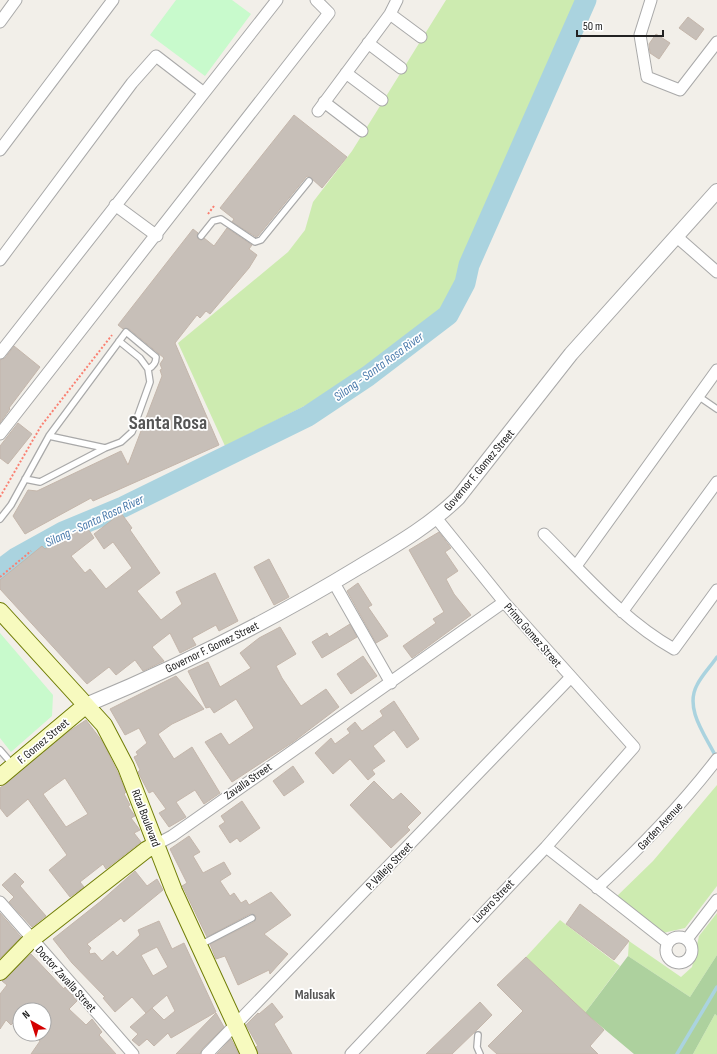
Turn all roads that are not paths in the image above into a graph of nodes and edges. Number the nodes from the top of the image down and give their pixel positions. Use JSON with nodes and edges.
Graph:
{"nodes":[{"id":1,"x":16,"y":0,"type":"edge"},
{"id":2,"x":113,"y":0,"type":"edge"},
{"id":3,"x":277,"y":0,"type":"edge"},
{"id":4,"x":316,"y":0,"type":"edge"},
{"id":5,"x":397,"y":0,"type":"edge"},
{"id":6,"x":651,"y":0,"type":"edge"},
{"id":7,"x":390,"y":14,"type":"junction"},
{"id":8,"x":0,"y":22,"type":"edge"},
{"id":9,"x":421,"y":37,"type":"dead end"},
{"id":10,"x":717,"y":42,"type":"edge"},
{"id":11,"x":368,"y":43,"type":"junction"},
{"id":12,"x":401,"y":68,"type":"dead end"},
{"id":13,"x":346,"y":73,"type":"junction"},
{"id":14,"x":204,"y":93,"type":"junction"},
{"id":15,"x":382,"y":100,"type":"dead end"},
{"id":16,"x":362,"y":131,"type":"dead end"},
{"id":17,"x":0,"y":150,"type":"edge"},
{"id":18,"x":309,"y":181,"type":"dead end"},
{"id":19,"x":717,"y":191,"type":"edge"},
{"id":20,"x":115,"y":205,"type":"junction"},
{"id":21,"x":157,"y":236,"type":"junction"},
{"id":22,"x":201,"y":236,"type":"dead end"},
{"id":23,"x":677,"y":237,"type":"junction"},
{"id":24,"x":0,"y":260,"type":"edge"},
{"id":25,"x":717,"y":272,"type":"edge"},
{"id":26,"x":123,"y":336,"type":"junction"},
{"id":27,"x":0,"y":353,"type":"edge"},
{"id":28,"x":148,"y":369,"type":"junction"},
{"id":29,"x":717,"y":370,"type":"edge"},
{"id":30,"x":698,"y":396,"type":"junction"},
{"id":31,"x":717,"y":409,"type":"edge"},
{"id":32,"x":0,"y":434,"type":"edge"},
{"id":33,"x":49,"y":436,"type":"junction"},
{"id":34,"x":105,"y":448,"type":"junction"},
{"id":35,"x":25,"y":479,"type":"junction"},
{"id":36,"x":717,"y":482,"type":"edge"},
{"id":37,"x":0,"y":519,"type":"edge"},
{"id":38,"x":437,"y":519,"type":"junction"},
{"id":39,"x":544,"y":534,"type":"dead end"},
{"id":40,"x":576,"y":566,"type":"junction"},
{"id":41,"x":334,"y":582,"type":"junction"},
{"id":42,"x":717,"y":590,"type":"edge"},
{"id":43,"x":504,"y":602,"type":"junction"},
{"id":44,"x":0,"y":611,"type":"edge"},
{"id":45,"x":622,"y":612,"type":"junction"},
{"id":46,"x":570,"y":678,"type":"junction"},
{"id":47,"x":391,"y":683,"type":"junction"},
{"id":48,"x":86,"y":706,"type":"junction"},
{"id":49,"x":634,"y":747,"type":"joint"},
{"id":50,"x":0,"y":750,"type":"edge"},
{"id":51,"x":714,"y":762,"type":"edge"},
{"id":52,"x":13,"y":765,"type":"junction"},
{"id":53,"x":0,"y":777,"type":"edge"},
{"id":54,"x":156,"y":844,"type":"junction"},
{"id":55,"x":546,"y":847,"type":"junction"},
{"id":56,"x":597,"y":888,"type":"junction"},
{"id":57,"x":717,"y":900,"type":"edge"},
{"id":58,"x":0,"y":902,"type":"edge"},
{"id":59,"x":252,"y":918,"type":"dead end"},
{"id":60,"x":687,"y":939,"type":"junction"},
{"id":61,"x":31,"y":940,"type":"junction"},
{"id":62,"x":668,"y":943,"type":"junction"},
{"id":63,"x":199,"y":945,"type":"junction"},
{"id":64,"x":0,"y":972,"type":"edge"},
{"id":65,"x":235,"y":1024,"type":"junction"},
{"id":66,"x":478,"y":1034,"type":"dead end"},
{"id":67,"x":133,"y":1054,"type":"edge"},
{"id":68,"x":207,"y":1054,"type":"edge"},
{"id":69,"x":249,"y":1054,"type":"edge"},
{"id":70,"x":351,"y":1054,"type":"edge"},
{"id":71,"x":480,"y":1054,"type":"edge"}],
"edges":[{"from":1,"to":8,"type":"street"},
{"from":2,"to":17,"type":"street"},
{"from":3,"to":14,"type":"street"},
{"from":4,"to":21,"type":"street"},
{"from":5,"to":7,"type":"street"},
{"from":6,"to":10,"type":"street"},
{"from":7,"to":9,"type":"street"},
{"from":7,"to":11,"type":"street"},
{"from":11,"to":12,"type":"street"},
{"from":11,"to":13,"type":"street"},
{"from":13,"to":15,"type":"street"},
{"from":13,"to":16,"type":"street"},
{"from":14,"to":20,"type":"street"},
{"from":14,"to":24,"type":"street"},
{"from":18,"to":22,"type":"lane"},
{"from":19,"to":23,"type":"street","name":"Governor F. Gomez Street"},
{"from":20,"to":21,"type":"street"},
{"from":20,"to":27,"type":"street"},
{"from":21,"to":32,"type":"street"},
{"from":23,"to":25,"type":"street"},
{"from":23,"to":38,"type":"street","name":"Governor F. Gomez Street"},
{"from":26,"to":28,"type":"lane"},
{"from":26,"to":28,"type":"lane"},
{"from":26,"to":33,"type":"lane"},
{"from":28,"to":34,"type":"lane"},
{"from":29,"to":30,"type":"street"},
{"from":30,"to":31,"type":"lane"},
{"from":30,"to":40,"type":"street"},
{"from":33,"to":34,"type":"lane"},
{"from":33,"to":35,"type":"lane"},
{"from":34,"to":35,"type":"lane"},
{"from":35,"to":37,"type":"lane"},
{"from":36,"to":45,"type":"street"},
{"from":38,"to":41,"type":"street","name":"Governor F. Gomez Street"},
{"from":38,"to":43,"type":"street","name":"Primo Gomez Street"},
{"from":39,"to":40,"type":"street"},
{"from":40,"to":45,"type":"street"},
{"from":41,"to":47,"type":"street"},
{"from":41,"to":48,"type":"street","name":"Governor F. Gomez Street"},
{"from":42,"to":45,"type":"street"},
{"from":43,"to":46,"type":"street","name":"Primo Gomez Street"},
{"from":43,"to":47,"type":"street","name":"Zavalla Street"},
{"from":44,"to":48,"type":"main road","name":"Rizal Boulevard"},
{"from":46,"to":49,"type":"street","name":"Primo Gomez Street"},
{"from":46,"to":65,"type":"street","name":"P. Vallejo Street"},
{"from":47,"to":54,"type":"street","name":"Zavalla Street"},
{"from":48,"to":52,"type":"main road","name":"F. Gomez Street"},
{"from":48,"to":54,"type":"main road","name":"Rizal Boulevard"},
{"from":49,"to":55,"type":"street","name":"Lucero Street"},
{"from":50,"to":52,"type":"lane"},
{"from":51,"to":56,"type":"street","name":"Garden Avenue"},
{"from":52,"to":53,"type":"main road","name":"F. Gomez Street"},
{"from":54,"to":61,"type":"main road","name":"Zavalla Street"},
{"from":54,"to":63,"type":"main road","name":"Rizal Boulevard"},
{"from":55,"to":56,"type":"street"},
{"from":55,"to":70,"type":"street","name":"Lucero Street"},
{"from":56,"to":62,"type":"street"},
{"from":57,"to":60,"type":"street"},
{"from":58,"to":61,"type":"street","name":"Doctor Zavalla Street"},
{"from":59,"to":63,"type":"lane"},
{"from":60,"to":62,"type":"street"},
{"from":60,"to":62,"type":"street"},
{"from":61,"to":64,"type":"main road","name":"Zavalla Street"},
{"from":61,"to":67,"type":"street","name":"Doctor Zavalla Street"},
{"from":63,"to":65,"type":"main road","name":"Rizal Boulevard"},
{"from":65,"to":68,"type":"street","name":"P. Vallejo Street"},
{"from":65,"to":69,"type":"main road","name":"Rizal Boulevard"},
{"from":66,"to":71,"type":"lane"}]}
